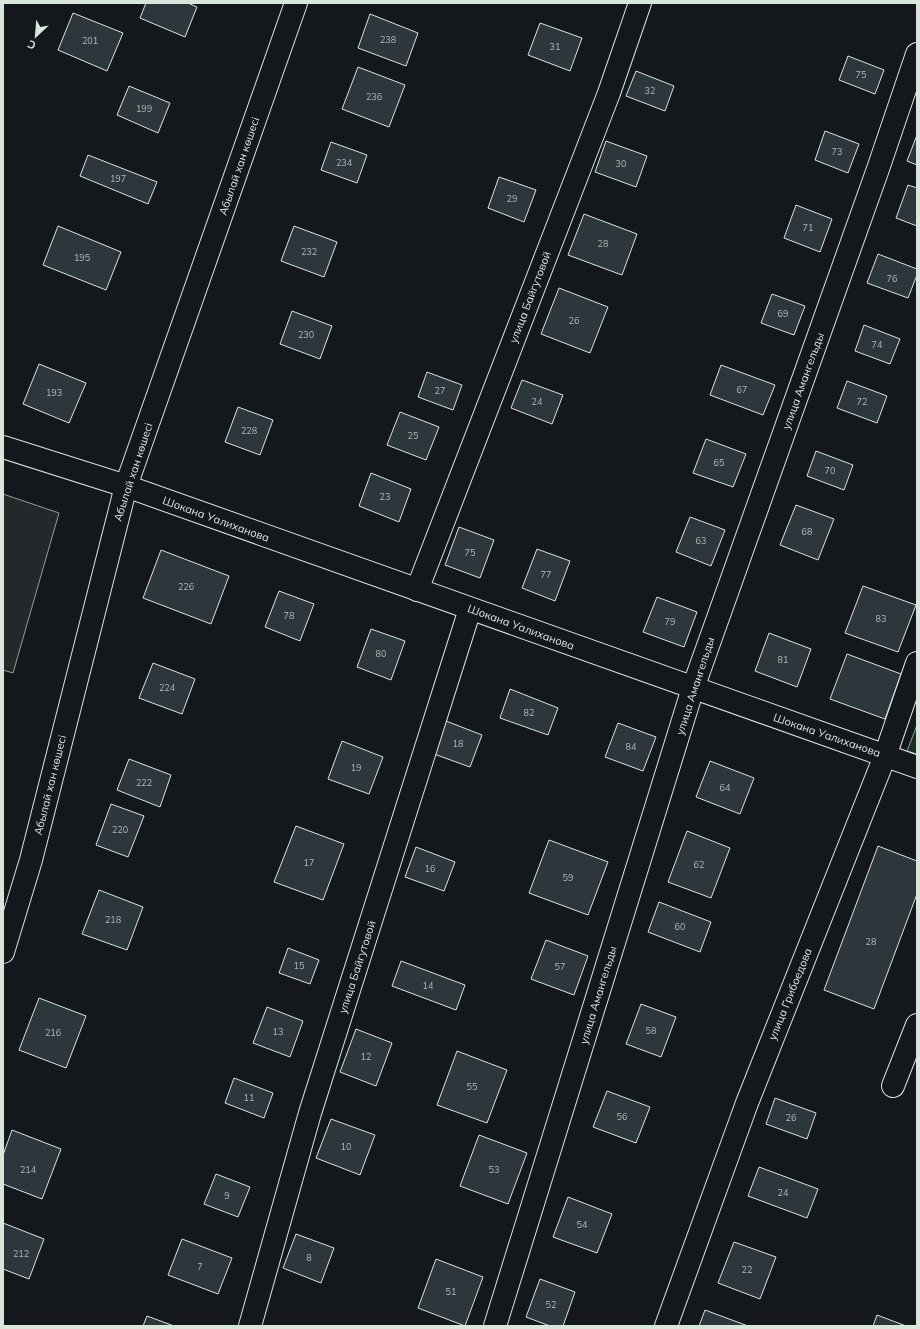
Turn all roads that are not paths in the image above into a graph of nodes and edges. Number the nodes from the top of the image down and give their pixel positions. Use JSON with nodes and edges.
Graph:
{"nodes":[{"id":1,"x":296,"y":3,"type":"edge"},
{"id":2,"x":640,"y":3,"type":"edge"},
{"id":3,"x":917,"y":54,"type":"edge"},
{"id":4,"x":3,"y":447,"type":"edge"},
{"id":5,"x":126,"y":486,"type":"junction"},
{"id":6,"x":417,"y":590,"type":"junction"},
{"id":7,"x":470,"y":609,"type":"junction"},
{"id":8,"x":917,"y":663,"type":"edge"},
{"id":9,"x":693,"y":688,"type":"junction"},
{"id":10,"x":885,"y":756,"type":"junction"},
{"id":11,"x":917,"y":767,"type":"edge"},
{"id":12,"x":3,"y":952,"type":"edge"},
{"id":13,"x":917,"y":1024,"type":"edge"},
{"id":14,"x":893,"y":1086,"type":"dead end"},
{"id":15,"x":250,"y":1326,"type":"edge"},
{"id":16,"x":495,"y":1326,"type":"edge"},
{"id":17,"x":666,"y":1326,"type":"edge"}],
"edges":[{"from":1,"to":5,"type":"street","name":"Абылай хан көшесі"},
{"from":2,"to":6,"type":"street","name":"улица Байгутовой"},
{"from":3,"to":9,"type":"street","name":"улица Амангельды"},
{"from":4,"to":5,"type":"street","name":"Шокана Уалиханова"},
{"from":5,"to":6,"type":"street","name":"Шокана Уалиханова"},
{"from":5,"to":12,"type":"street","name":"Абылай хан көшесі"},
{"from":6,"to":7,"type":"street","name":"Шокана Уалиханова"},
{"from":7,"to":9,"type":"street","name":"Шокана Уалиханова"},
{"from":7,"to":15,"type":"street","name":"улица Байгутовой"},
{"from":8,"to":10,"type":"street","name":"улица Грибоедова"},
{"from":9,"to":10,"type":"street","name":"Шокана Уалиханова"},
{"from":9,"to":16,"type":"street","name":"улица Амангельды"},
{"from":10,"to":11,"type":"street","name":"Шокана Уалиханова"},
{"from":10,"to":17,"type":"street","name":"улица Грибоедова"},
{"from":13,"to":14,"type":"street"}]}
